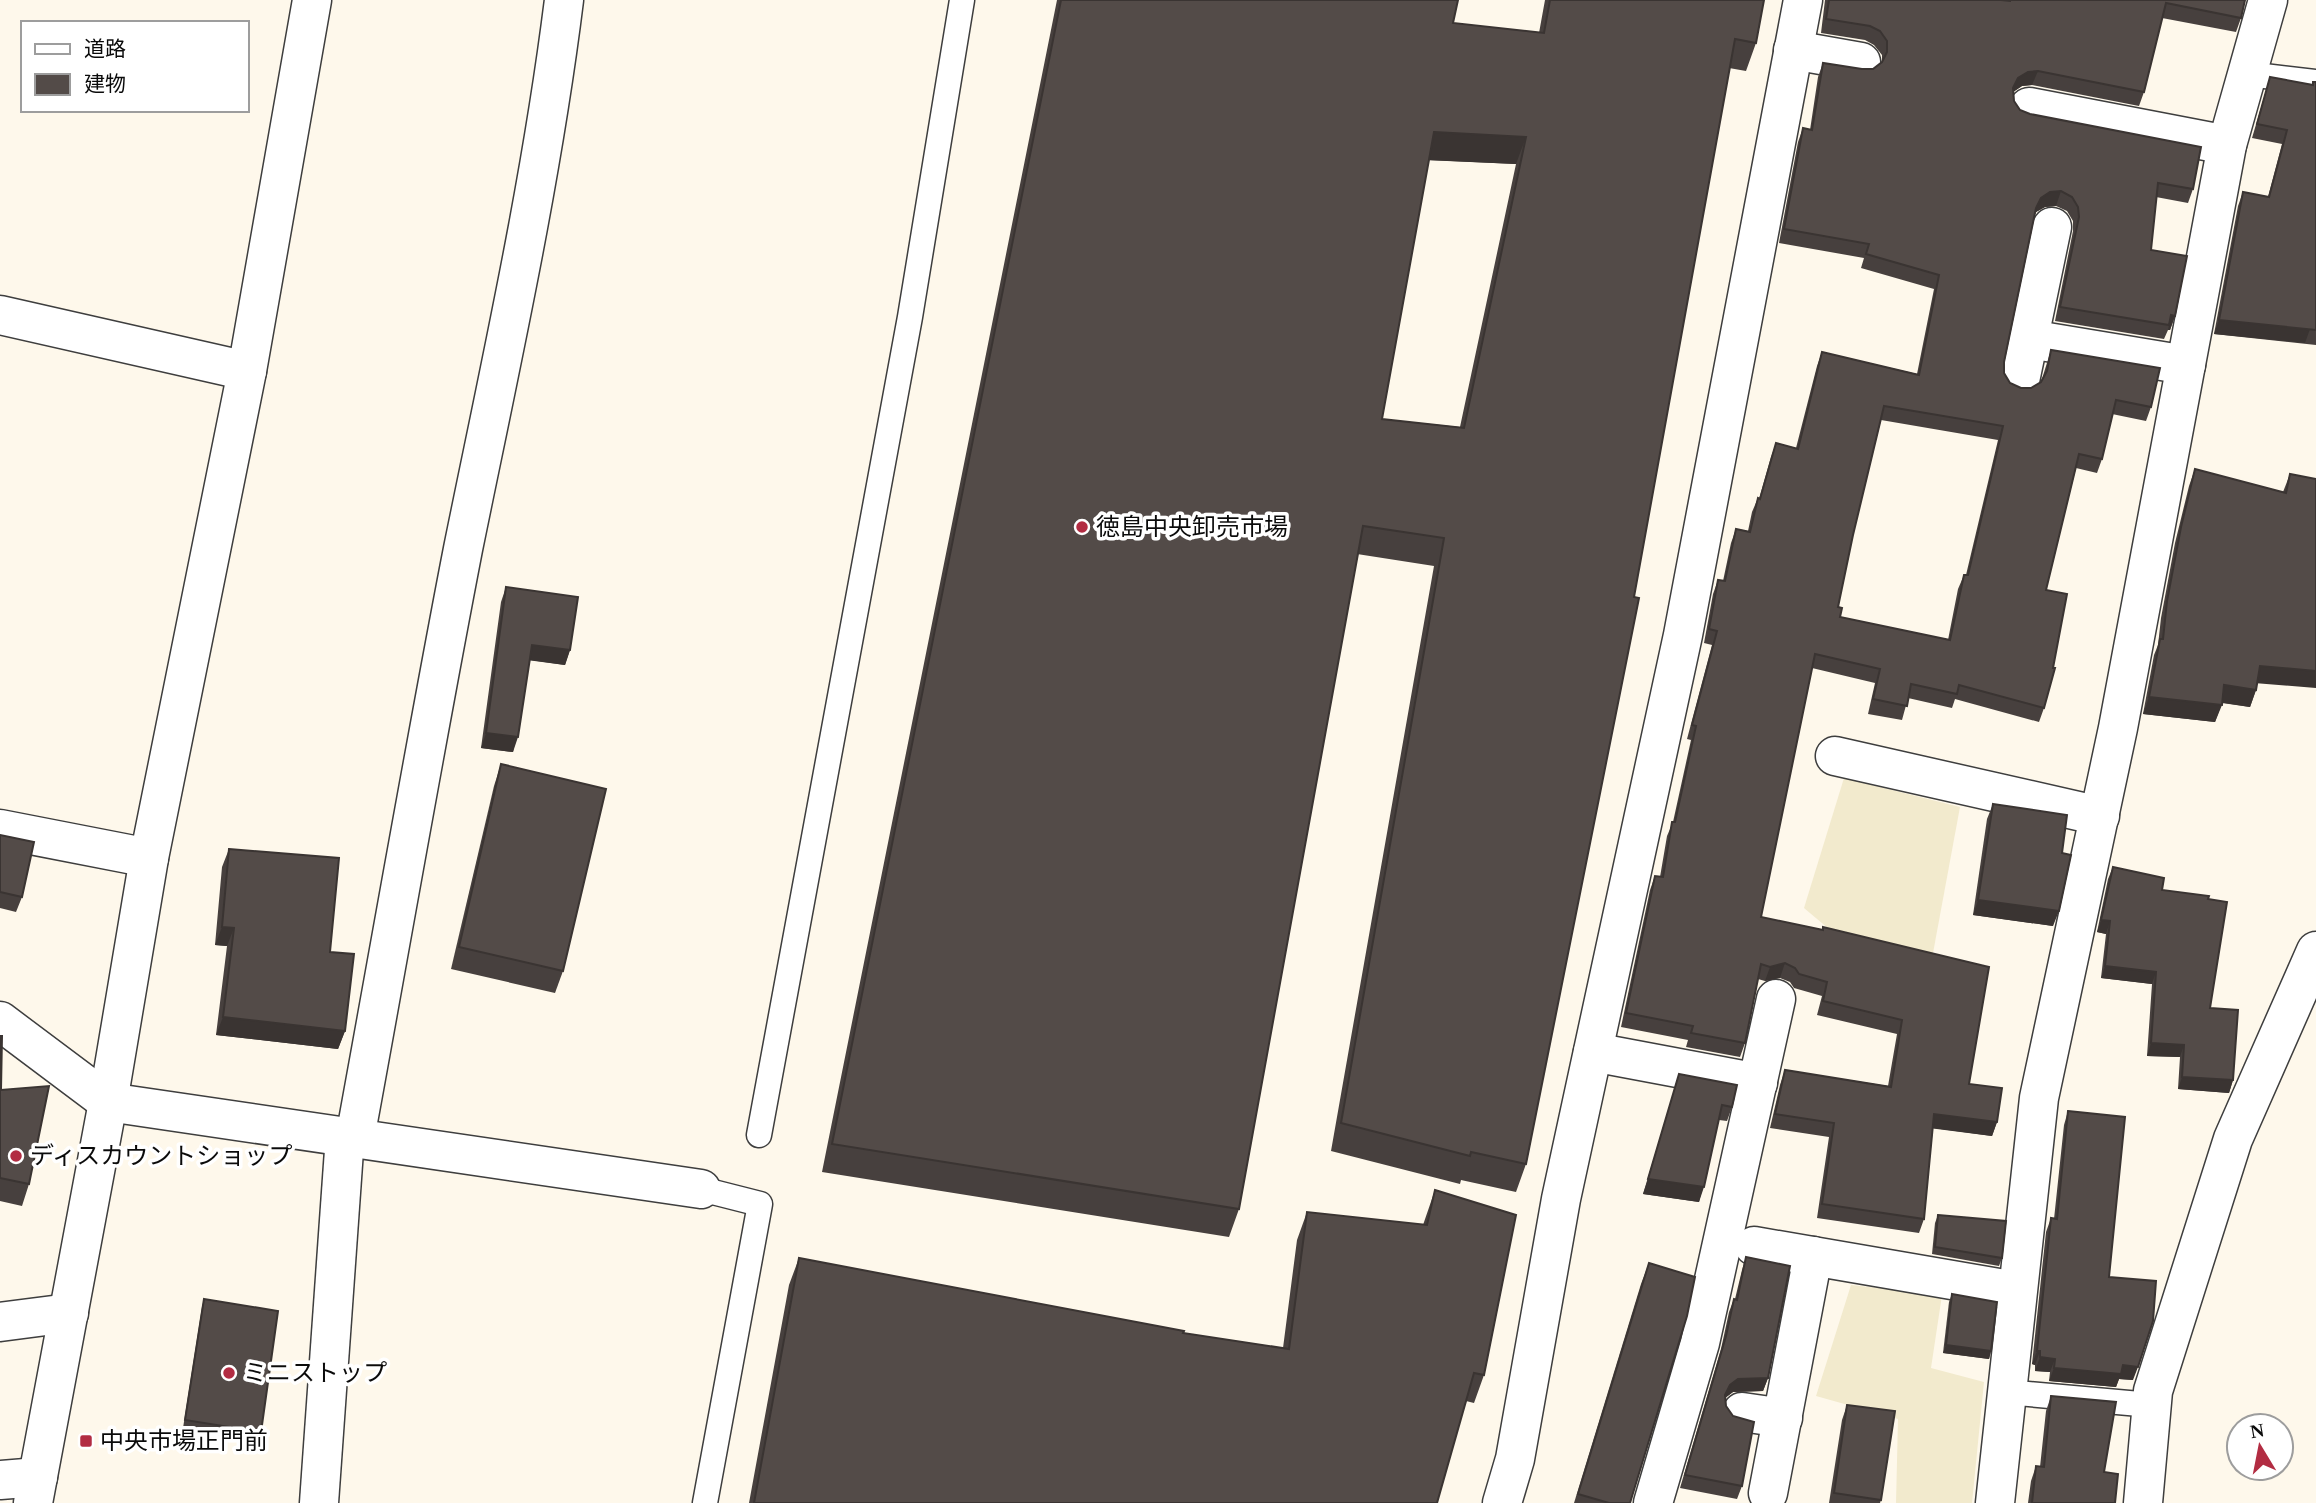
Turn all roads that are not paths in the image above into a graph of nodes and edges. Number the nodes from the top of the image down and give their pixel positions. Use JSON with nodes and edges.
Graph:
{"nodes":[{"id":1,"x":312,"y":0,"type":"edge"},
{"id":2,"x":564,"y":0,"type":"edge"},
{"id":3,"x":962,"y":0,"type":"edge"},
{"id":4,"x":1803,"y":0,"type":"edge"},
{"id":5,"x":2268,"y":0,"type":"edge"},
{"id":6,"x":1793,"y":50,"type":"junction"},
{"id":7,"x":1861,"y":62,"type":"dead end"},
{"id":8,"x":2247,"y":74,"type":"junction"},
{"id":9,"x":2316,"y":82,"type":"edge"},
{"id":10,"x":2029,"y":107,"type":"dead end"},
{"id":11,"x":2227,"y":145,"type":"junction"},
{"id":12,"x":2052,"y":227,"type":"dead end"},
{"id":13,"x":0,"y":315,"type":"edge"},
{"id":14,"x":2029,"y":339,"type":"junction"},
{"id":15,"x":2186,"y":365,"type":"junction"},
{"id":16,"x":247,"y":371,"type":"junction"},
{"id":17,"x":2020,"y":382,"type":"dead end"},
{"id":18,"x":1835,"y":756,"type":"dead end"},
{"id":19,"x":2100,"y":816,"type":"junction"},
{"id":20,"x":0,"y":829,"type":"edge"},
{"id":21,"x":149,"y":858,"type":"junction"},
{"id":22,"x":2316,"y":951,"type":"edge"},
{"id":23,"x":1776,"y":999,"type":"dead end"},
{"id":24,"x":0,"y":1021,"type":"edge"},
{"id":25,"x":1593,"y":1052,"type":"junction"},
{"id":26,"x":1758,"y":1083,"type":"junction"},
{"id":27,"x":108,"y":1102,"type":"junction"},
{"id":28,"x":759,"y":1135,"type":"dead end"},
{"id":29,"x":350,"y":1137,"type":"junction"},
{"id":30,"x":701,"y":1189,"type":"joint"},
{"id":31,"x":1754,"y":1246,"type":"dead end"},
{"id":32,"x":1813,"y":1256,"type":"junction"},
{"id":33,"x":2017,"y":1291,"type":"junction"},
{"id":34,"x":69,"y":1313,"type":"junction"},
{"id":35,"x":0,"y":1322,"type":"edge"},
{"id":36,"x":2006,"y":1392,"type":"junction"},
{"id":37,"x":2151,"y":1405,"type":"junction"},
{"id":38,"x":1742,"y":1412,"type":"dead end"},
{"id":39,"x":1783,"y":1418,"type":"junction"},
{"id":40,"x":0,"y":1480,"type":"edge"},
{"id":41,"x":36,"y":1490,"type":"edge"},
{"id":42,"x":1768,"y":1493,"type":"dead end"},
{"id":43,"x":319,"y":1503,"type":"edge"},
{"id":44,"x":705,"y":1503,"type":"edge"},
{"id":45,"x":1502,"y":1503,"type":"edge"},
{"id":46,"x":1653,"y":1503,"type":"edge"},
{"id":47,"x":1995,"y":1503,"type":"edge"},
{"id":48,"x":2143,"y":1503,"type":"edge"}],
"edges":[{"from":1,"to":16,"type":"street"},
{"from":2,"to":29,"type":"street"},
{"from":3,"to":28,"type":"lane"},
{"from":4,"to":6,"type":"street"},
{"from":5,"to":8,"type":"street"},
{"from":6,"to":7,"type":"street"},
{"from":6,"to":25,"type":"street"},
{"from":8,"to":9,"type":"lane"},
{"from":8,"to":11,"type":"street"},
{"from":10,"to":11,"type":"street"},
{"from":11,"to":15,"type":"street"},
{"from":12,"to":14,"type":"street"},
{"from":13,"to":16,"type":"street"},
{"from":14,"to":15,"type":"street"},
{"from":14,"to":17,"type":"street"},
{"from":15,"to":19,"type":"street"},
{"from":16,"to":21,"type":"street"},
{"from":18,"to":19,"type":"street"},
{"from":19,"to":33,"type":"street"},
{"from":20,"to":21,"type":"street"},
{"from":21,"to":27,"type":"street"},
{"from":22,"to":37,"type":"street"},
{"from":23,"to":26,"type":"street"},
{"from":24,"to":27,"type":"street"},
{"from":25,"to":26,"type":"street"},
{"from":25,"to":45,"type":"street"},
{"from":26,"to":46,"type":"street"},
{"from":27,"to":29,"type":"street"},
{"from":27,"to":34,"type":"street"},
{"from":29,"to":30,"type":"street"},
{"from":29,"to":43,"type":"street"},
{"from":30,"to":44,"type":"lane"},
{"from":31,"to":32,"type":"street"},
{"from":32,"to":33,"type":"street"},
{"from":32,"to":39,"type":"street"},
{"from":33,"to":36,"type":"street"},
{"from":34,"to":35,"type":"street"},
{"from":34,"to":41,"type":"street"},
{"from":36,"to":37,"type":"lane"},
{"from":36,"to":47,"type":"street"},
{"from":37,"to":48,"type":"street"},
{"from":38,"to":39,"type":"street"},
{"from":39,"to":42,"type":"street"},
{"from":40,"to":41,"type":"street"}]}
